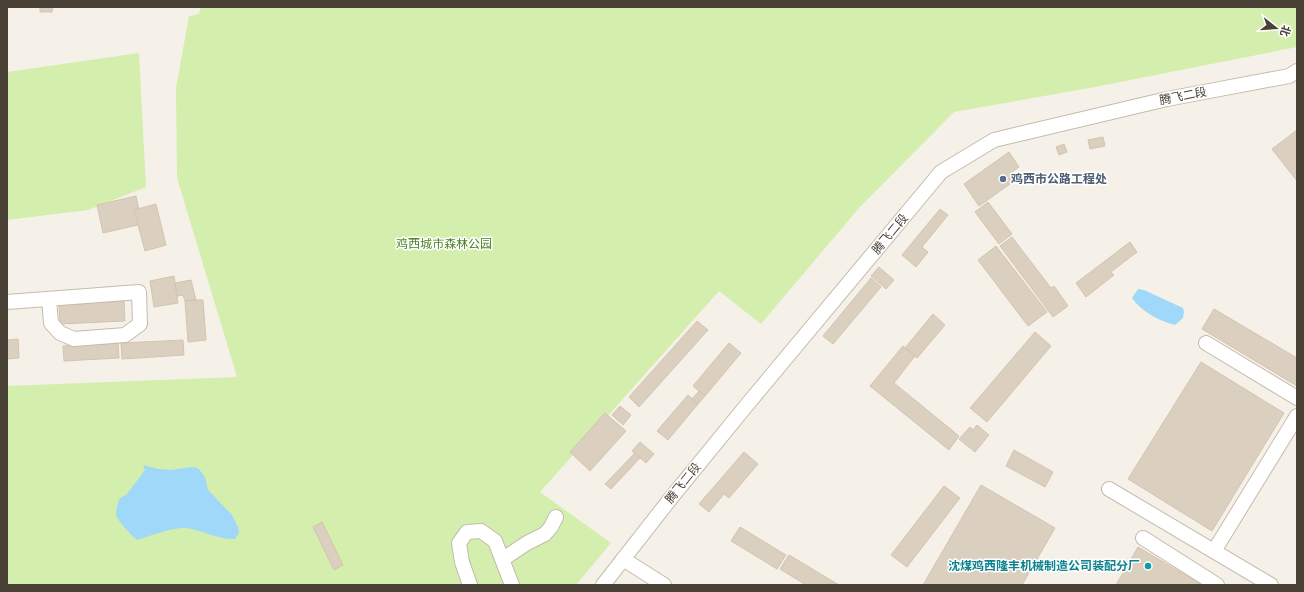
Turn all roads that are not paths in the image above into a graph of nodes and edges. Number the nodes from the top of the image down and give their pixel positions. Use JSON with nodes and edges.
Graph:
{"nodes":[{"id":1,"x":1297,"y":71,"type":"edge"},
{"id":2,"x":48,"y":299,"type":"junction"},
{"id":3,"x":7,"y":302,"type":"edge"},
{"id":4,"x":1206,"y":343,"type":"dead end"},
{"id":5,"x":1297,"y":398,"type":"edge"},
{"id":6,"x":1297,"y":416,"type":"edge"},
{"id":7,"x":1109,"y":489,"type":"dead end"},
{"id":8,"x":556,"y":517,"type":"dead end"},
{"id":9,"x":1143,"y":538,"type":"dead end"},
{"id":10,"x":1214,"y":551,"type":"junction"},
{"id":11,"x":503,"y":559,"type":"junction"},
{"id":12,"x":623,"y":559,"type":"junction"},
{"id":13,"x":470,"y":585,"type":"edge"},
{"id":14,"x":512,"y":585,"type":"edge"},
{"id":15,"x":603,"y":585,"type":"edge"},
{"id":16,"x":664,"y":585,"type":"edge"},
{"id":17,"x":1217,"y":585,"type":"edge"},
{"id":18,"x":1271,"y":585,"type":"edge"}],
"edges":[{"from":1,"to":12,"type":"street","name":"腾飞二段"},
{"from":2,"to":2,"type":"street"},
{"from":2,"to":3,"type":"street"},
{"from":4,"to":5,"type":"street"},
{"from":6,"to":10,"type":"street"},
{"from":7,"to":10,"type":"street"},
{"from":8,"to":11,"type":"street"},
{"from":9,"to":17,"type":"street"},
{"from":10,"to":18,"type":"street"},
{"from":11,"to":13,"type":"street"},
{"from":11,"to":14,"type":"street"},
{"from":12,"to":15,"type":"street","name":"腾飞二段"},
{"from":12,"to":16,"type":"street"}]}
